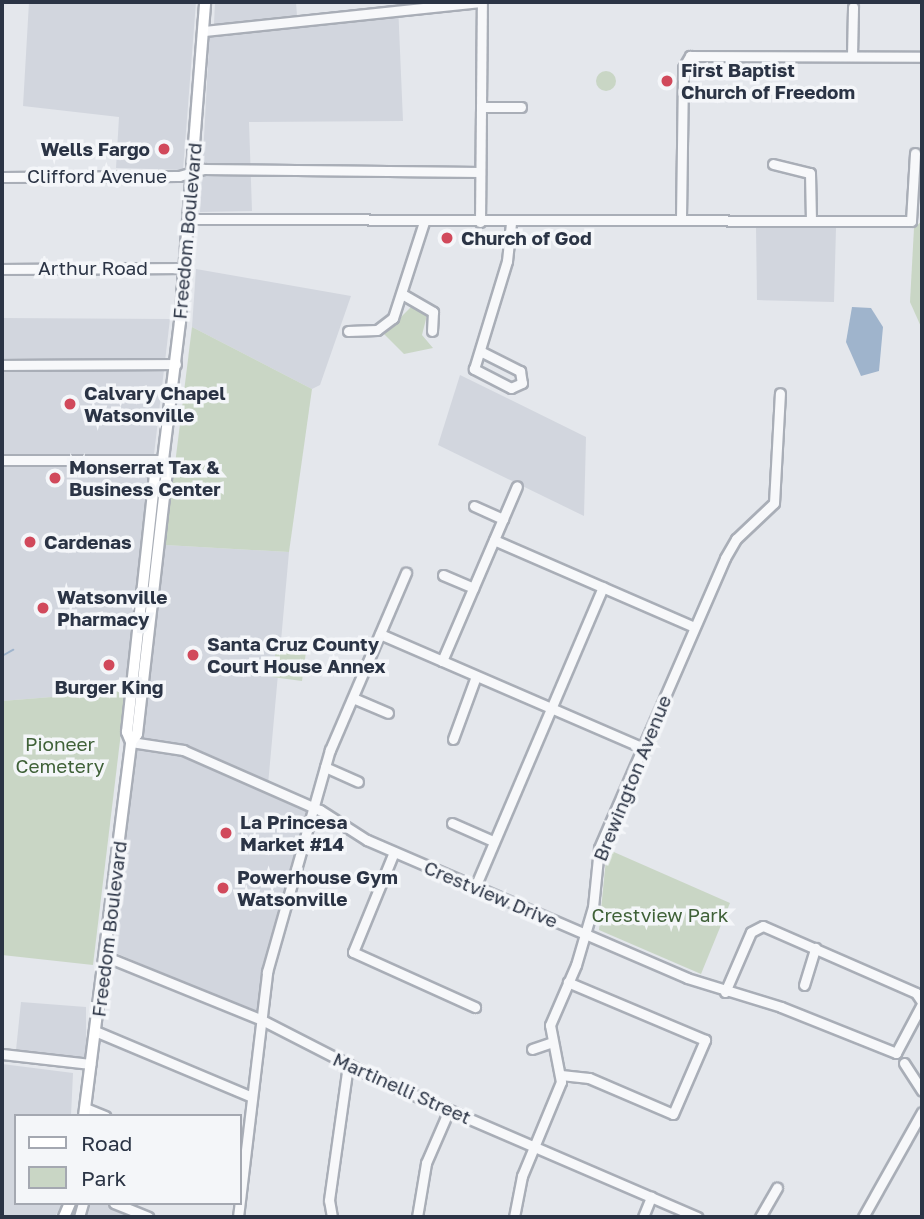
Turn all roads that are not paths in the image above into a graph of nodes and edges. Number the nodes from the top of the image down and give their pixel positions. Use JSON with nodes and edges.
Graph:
{"nodes":[{"id":1,"x":205,"y":2,"type":"edge"},
{"id":2,"x":480,"y":2,"type":"edge"},
{"id":3,"x":853,"y":7,"type":"dead end"},
{"id":4,"x":204,"y":30,"type":"junction"},
{"id":5,"x":852,"y":56,"type":"junction"},
{"id":6,"x":922,"y":57,"type":"edge"},
{"id":7,"x":481,"y":107,"type":"junction"},
{"id":8,"x":521,"y":107,"type":"dead end"},
{"id":9,"x":915,"y":153,"type":"dead end"},
{"id":10,"x":773,"y":164,"type":"dead end"},
{"id":11,"x":191,"y":173,"type":"junction"},
{"id":12,"x":480,"y":173,"type":"junction"},
{"id":13,"x":2,"y":177,"type":"edge"},
{"id":14,"x":681,"y":218,"type":"junction"},
{"id":15,"x":188,"y":219,"type":"junction"},
{"id":16,"x":811,"y":220,"type":"junction"},
{"id":17,"x":424,"y":222,"type":"junction"},
{"id":18,"x":480,"y":222,"type":"junction"},
{"id":19,"x":511,"y":223,"type":"junction"},
{"id":20,"x":185,"y":268,"type":"junction"},
{"id":21,"x":2,"y":269,"type":"edge"},
{"id":22,"x":402,"y":294,"type":"junction"},
{"id":23,"x":348,"y":331,"type":"dead end"},
{"id":24,"x":432,"y":331,"type":"dead end"},
{"id":25,"x":480,"y":351,"type":"junction"},
{"id":26,"x":176,"y":364,"type":"junction"},
{"id":27,"x":2,"y":365,"type":"edge"},
{"id":28,"x":780,"y":393,"type":"dead end"},
{"id":29,"x":2,"y":460,"type":"edge"},
{"id":30,"x":163,"y":460,"type":"junction"},
{"id":31,"x":517,"y":486,"type":"dead end"},
{"id":32,"x":474,"y":506,"type":"dead end"},
{"id":33,"x":503,"y":519,"type":"junction"},
{"id":34,"x":494,"y":540,"type":"junction"},
{"id":35,"x":406,"y":573,"type":"dead end"},
{"id":36,"x":443,"y":576,"type":"dead end"},
{"id":37,"x":603,"y":587,"type":"junction"},
{"id":38,"x":473,"y":588,"type":"junction"},
{"id":39,"x":694,"y":627,"type":"junction"},
{"id":40,"x":380,"y":634,"type":"junction"},
{"id":41,"x":442,"y":661,"type":"junction"},
{"id":42,"x":476,"y":676,"type":"junction"},
{"id":43,"x":353,"y":698,"type":"junction"},
{"id":44,"x":551,"y":708,"type":"junction"},
{"id":45,"x":388,"y":713,"type":"dead end"},
{"id":46,"x":453,"y":739,"type":"dead end"},
{"id":47,"x":131,"y":742,"type":"junction"},
{"id":48,"x":644,"y":748,"type":"junction"},
{"id":49,"x":325,"y":767,"type":"junction"},
{"id":50,"x":358,"y":782,"type":"dead end"},
{"id":51,"x":313,"y":807,"type":"junction"},
{"id":52,"x":452,"y":822,"type":"dead end"},
{"id":53,"x":493,"y":841,"type":"junction"},
{"id":54,"x":394,"y":852,"type":"junction"},
{"id":55,"x":475,"y":887,"type":"junction"},
{"id":56,"x":585,"y":934,"type":"junction"},
{"id":57,"x":815,"y":948,"type":"junction"},
{"id":58,"x":107,"y":957,"type":"junction"},
{"id":59,"x":569,"y":982,"type":"junction"},
{"id":60,"x":804,"y":985,"type":"dead end"},
{"id":61,"x":725,"y":992,"type":"junction"},
{"id":62,"x":922,"y":1002,"type":"edge"},
{"id":63,"x":475,"y":1007,"type":"dead end"},
{"id":64,"x":260,"y":1019,"type":"junction"},
{"id":65,"x":96,"y":1031,"type":"junction"},
{"id":66,"x":552,"y":1042,"type":"junction"},
{"id":67,"x":532,"y":1049,"type":"dead end"},
{"id":68,"x":2,"y":1054,"type":"edge"},
{"id":69,"x":904,"y":1063,"type":"dead end"},
{"id":70,"x":90,"y":1064,"type":"junction"},
{"id":71,"x":348,"y":1065,"type":"junction"},
{"id":72,"x":561,"y":1074,"type":"junction"},
{"id":73,"x":922,"y":1091,"type":"edge"},
{"id":74,"x":251,"y":1097,"type":"junction"},
{"id":75,"x":449,"y":1110,"type":"junction"},
{"id":76,"x":85,"y":1112,"type":"edge"},
{"id":77,"x":922,"y":1112,"type":"edge"},
{"id":78,"x":535,"y":1146,"type":"junction"},
{"id":79,"x":242,"y":1167,"type":"edge"},
{"id":80,"x":777,"y":1188,"type":"dead end"},
{"id":81,"x":651,"y":1197,"type":"junction"},
{"id":82,"x":119,"y":1205,"type":"edge"},
{"id":83,"x":148,"y":1217,"type":"edge"},
{"id":84,"x":332,"y":1217,"type":"edge"},
{"id":85,"x":417,"y":1217,"type":"edge"},
{"id":86,"x":514,"y":1217,"type":"edge"},
{"id":87,"x":643,"y":1217,"type":"edge"},
{"id":88,"x":698,"y":1217,"type":"edge"},
{"id":89,"x":760,"y":1217,"type":"edge"},
{"id":90,"x":863,"y":1217,"type":"edge"}],
"edges":[{"from":1,"to":4,"type":"main road","name":"Freedom Boulevard"},
{"from":2,"to":4,"type":"street"},
{"from":2,"to":7,"type":"street"},
{"from":3,"to":5,"type":"street"},
{"from":4,"to":11,"type":"main road","name":"Freedom Boulevard"},
{"from":5,"to":6,"type":"street"},
{"from":5,"to":14,"type":"street"},
{"from":7,"to":8,"type":"street"},
{"from":7,"to":12,"type":"street"},
{"from":9,"to":16,"type":"street"},
{"from":10,"to":16,"type":"street"},
{"from":11,"to":12,"type":"street","name":"Clifford Avenue"},
{"from":11,"to":13,"type":"street","name":"Clifford Avenue"},
{"from":11,"to":15,"type":"main road","name":"Freedom Boulevard"},
{"from":12,"to":18,"type":"street"},
{"from":14,"to":16,"type":"street"},
{"from":14,"to":19,"type":"street"},
{"from":15,"to":17,"type":"street"},
{"from":15,"to":20,"type":"main road","name":"Freedom Boulevard"},
{"from":17,"to":18,"type":"street"},
{"from":17,"to":22,"type":"street"},
{"from":18,"to":19,"type":"street"},
{"from":19,"to":25,"type":"street"},
{"from":20,"to":21,"type":"street","name":"Arthur Road"},
{"from":20,"to":26,"type":"main road","name":"Freedom Boulevard"},
{"from":22,"to":23,"type":"street"},
{"from":22,"to":24,"type":"street"},
{"from":25,"to":25,"type":"street"},
{"from":26,"to":27,"type":"street"},
{"from":26,"to":30,"type":"main road","name":"Freedom Boulevard"},
{"from":28,"to":39,"type":"street","name":"Brewington Avenue"},
{"from":29,"to":30,"type":"street"},
{"from":30,"to":47,"type":"main road","name":"Freedom Boulevard"},
{"from":31,"to":33,"type":"street"},
{"from":32,"to":33,"type":"street"},
{"from":33,"to":34,"type":"street"},
{"from":34,"to":37,"type":"street"},
{"from":34,"to":38,"type":"street"},
{"from":35,"to":40,"type":"street"},
{"from":36,"to":38,"type":"street"},
{"from":37,"to":39,"type":"street"},
{"from":37,"to":44,"type":"street"},
{"from":38,"to":41,"type":"street"},
{"from":39,"to":48,"type":"street","name":"Brewington Avenue"},
{"from":40,"to":41,"type":"street"},
{"from":40,"to":43,"type":"street"},
{"from":41,"to":42,"type":"street"},
{"from":42,"to":44,"type":"street"},
{"from":42,"to":46,"type":"street"},
{"from":43,"to":45,"type":"street"},
{"from":43,"to":49,"type":"street"},
{"from":44,"to":48,"type":"street"},
{"from":44,"to":53,"type":"street"},
{"from":47,"to":51,"type":"street","name":"Crestview Drive"},
{"from":47,"to":58,"type":"main road","name":"Freedom Boulevard"},
{"from":48,"to":56,"type":"street","name":"Brewington Avenue"},
{"from":49,"to":50,"type":"street"},
{"from":49,"to":51,"type":"street"},
{"from":51,"to":54,"type":"street","name":"Crestview Drive"},
{"from":51,"to":64,"type":"street"},
{"from":52,"to":53,"type":"street"},
{"from":53,"to":55,"type":"street"},
{"from":54,"to":55,"type":"street","name":"Crestview Drive"},
{"from":54,"to":63,"type":"street"},
{"from":55,"to":56,"type":"street","name":"Crestview Drive"},
{"from":56,"to":59,"type":"street","name":"Brewington Avenue"},
{"from":56,"to":61,"type":"street","name":"Crestview Drive"},
{"from":57,"to":60,"type":"street"},
{"from":57,"to":61,"type":"street"},
{"from":57,"to":62,"type":"street"},
{"from":58,"to":64,"type":"street","name":"Martinelli Street"},
{"from":58,"to":65,"type":"main road","name":"Freedom Boulevard"},
{"from":59,"to":66,"type":"street","name":"Brewington Avenue"},
{"from":59,"to":72,"type":"street"},
{"from":61,"to":62,"type":"street","name":"Crestview Drive"},
{"from":64,"to":71,"type":"street","name":"Martinelli Street"},
{"from":64,"to":74,"type":"street"},
{"from":65,"to":70,"type":"main road","name":"Freedom Boulevard"},
{"from":65,"to":74,"type":"street"},
{"from":66,"to":67,"type":"street"},
{"from":66,"to":72,"type":"street","name":"Brewington Avenue"},
{"from":68,"to":70,"type":"street"},
{"from":69,"to":73,"type":"street"},
{"from":70,"to":76,"type":"main road","name":"Freedom Boulevard"},
{"from":71,"to":75,"type":"street","name":"Martinelli Street"},
{"from":71,"to":84,"type":"street"},
{"from":72,"to":78,"type":"street"},
{"from":74,"to":79,"type":"street"},
{"from":75,"to":78,"type":"street","name":"Martinelli Street"},
{"from":75,"to":85,"type":"street"},
{"from":77,"to":90,"type":"street"},
{"from":78,"to":81,"type":"street","name":"Martinelli Street"},
{"from":78,"to":86,"type":"street"},
{"from":80,"to":89,"type":"street"},
{"from":81,"to":87,"type":"street"},
{"from":81,"to":88,"type":"street","name":"Martinelli Street"},
{"from":82,"to":83,"type":"street"}]}
